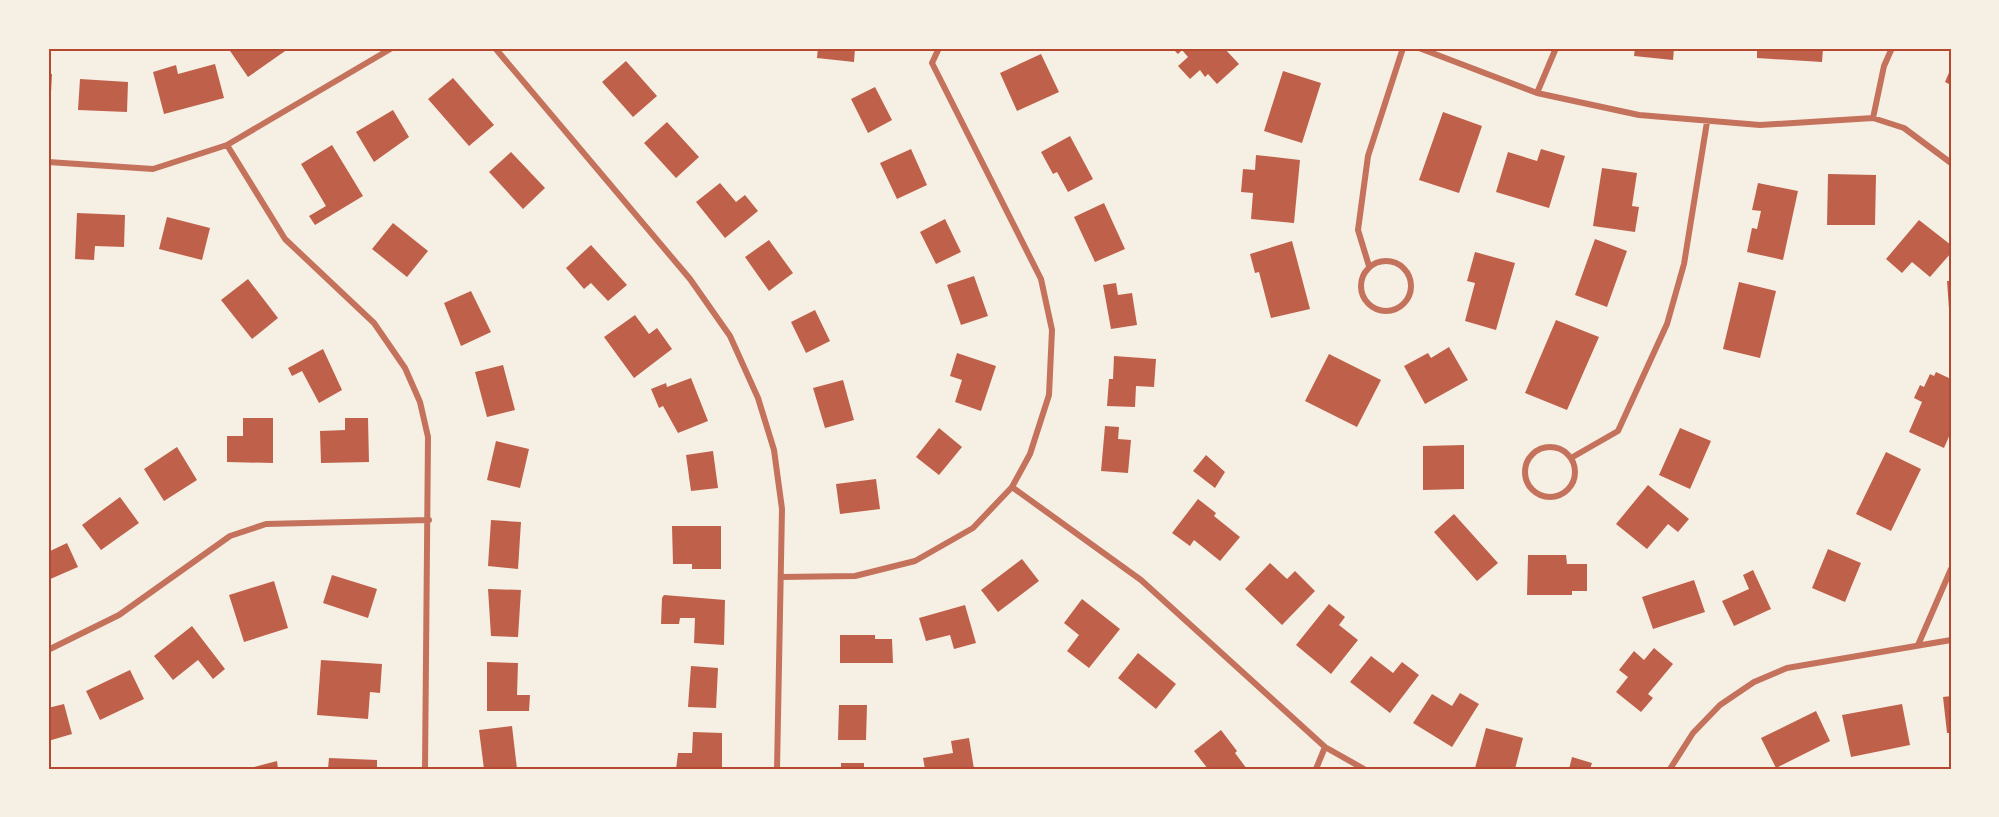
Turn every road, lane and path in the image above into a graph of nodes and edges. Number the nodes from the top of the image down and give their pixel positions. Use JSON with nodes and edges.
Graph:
{"nodes":[{"id":1,"x":392,"y":48,"type":"edge"},
{"id":2,"x":495,"y":48,"type":"edge"},
{"id":3,"x":939,"y":48,"type":"edge"},
{"id":4,"x":1403,"y":48,"type":"edge"},
{"id":5,"x":1419,"y":48,"type":"edge"},
{"id":6,"x":1556,"y":48,"type":"edge"},
{"id":7,"x":1893,"y":48,"type":"edge"},
{"id":8,"x":1537,"y":93,"type":"junction"},
{"id":9,"x":1873,"y":118,"type":"junction"},
{"id":10,"x":1707,"y":122,"type":"junction"},
{"id":11,"x":227,"y":145,"type":"junction"},
{"id":12,"x":48,"y":162,"type":"edge"},
{"id":13,"x":1951,"y":163,"type":"edge"},
{"id":14,"x":1369,"y":266,"type":"junction"},
{"id":15,"x":1571,"y":458,"type":"junction"},
{"id":16,"x":1011,"y":487,"type":"junction"},
{"id":17,"x":429,"y":520,"type":"junction"},
{"id":18,"x":1951,"y":569,"type":"edge"},
{"id":19,"x":781,"y":577,"type":"junction"},
{"id":20,"x":1951,"y":640,"type":"edge"},
{"id":21,"x":1918,"y":645,"type":"junction"},
{"id":22,"x":48,"y":650,"type":"edge"},
{"id":23,"x":1325,"y":747,"type":"junction"},
{"id":24,"x":425,"y":769,"type":"edge"},
{"id":25,"x":777,"y":769,"type":"edge"},
{"id":26,"x":1316,"y":769,"type":"edge"},
{"id":27,"x":1364,"y":769,"type":"edge"},
{"id":28,"x":1670,"y":769,"type":"edge"}],
"edges":[{"from":1,"to":11,"type":"street"},
{"from":2,"to":19,"type":"street"},
{"from":3,"to":16,"type":"street"},
{"from":4,"to":14,"type":"street"},
{"from":5,"to":8,"type":"street"},
{"from":6,"to":8,"type":"street"},
{"from":7,"to":9,"type":"street"},
{"from":8,"to":10,"type":"street"},
{"from":9,"to":10,"type":"street"},
{"from":9,"to":13,"type":"street"},
{"from":10,"to":15,"type":"street"},
{"from":11,"to":12,"type":"street"},
{"from":11,"to":17,"type":"street"},
{"from":14,"to":14,"type":"street"},
{"from":15,"to":15,"type":"street"},
{"from":16,"to":19,"type":"street"},
{"from":16,"to":23,"type":"street"},
{"from":17,"to":22,"type":"street"},
{"from":17,"to":24,"type":"street"},
{"from":18,"to":21,"type":"street"},
{"from":19,"to":25,"type":"street"},
{"from":20,"to":21,"type":"street"},
{"from":21,"to":28,"type":"street"},
{"from":23,"to":26,"type":"street"},
{"from":23,"to":27,"type":"street"}]}
